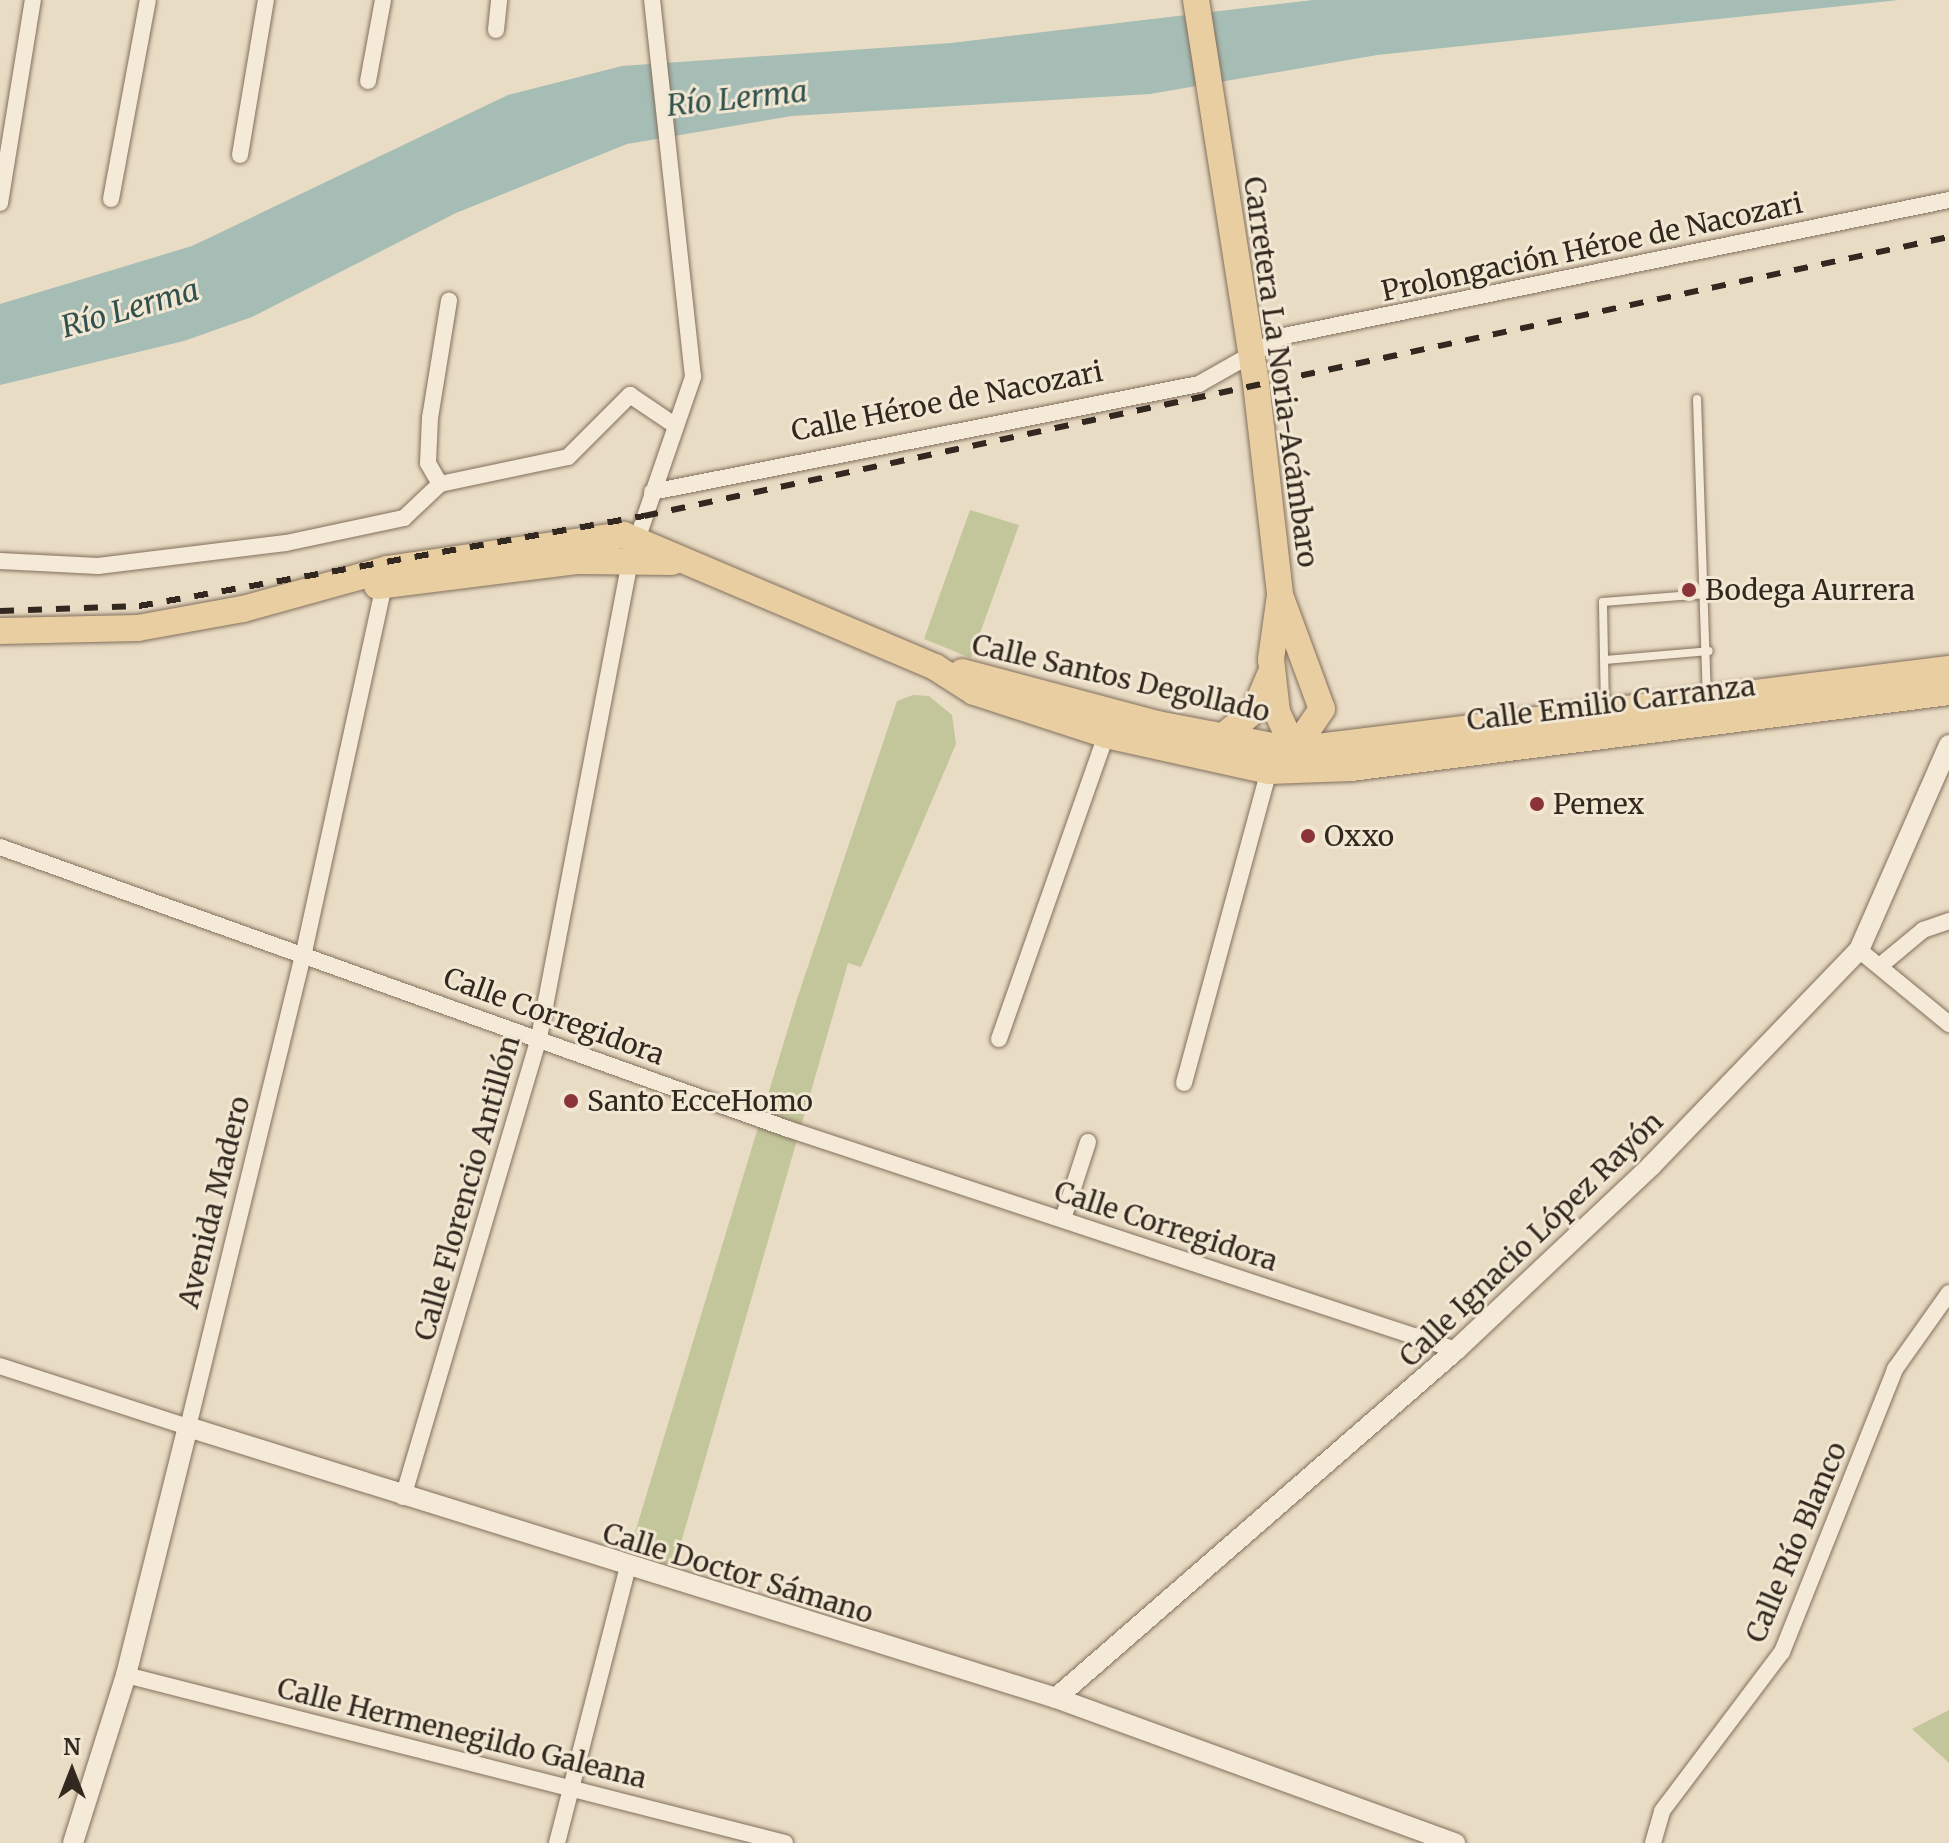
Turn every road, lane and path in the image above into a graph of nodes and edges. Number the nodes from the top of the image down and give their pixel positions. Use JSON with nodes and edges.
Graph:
{"nodes":[{"id":1,"x":33,"y":0,"type":"edge"},
{"id":2,"x":148,"y":0,"type":"edge"},
{"id":3,"x":266,"y":0,"type":"edge"},
{"id":4,"x":383,"y":0,"type":"edge"},
{"id":5,"x":499,"y":0,"type":"edge"},
{"id":6,"x":652,"y":0,"type":"edge"},
{"id":7,"x":1196,"y":0,"type":"edge"},
{"id":8,"x":496,"y":30,"type":"dead end"},
{"id":9,"x":368,"y":81,"type":"dead end"},
{"id":10,"x":240,"y":155,"type":"dead end"},
{"id":11,"x":111,"y":199,"type":"dead end"},
{"id":12,"x":1949,"y":200,"type":"edge"},
{"id":13,"x":0,"y":203,"type":"edge"},
{"id":14,"x":449,"y":301,"type":"dead end"},
{"id":15,"x":1250,"y":358,"type":"junction"},
{"id":16,"x":1697,"y":399,"type":"dead end"},
{"id":17,"x":673,"y":424,"type":"junction"},
{"id":18,"x":440,"y":484,"type":"junction"},
{"id":19,"x":652,"y":492,"type":"junction"},
{"id":20,"x":634,"y":549,"type":"junction"},
{"id":21,"x":0,"y":561,"type":"edge"},
{"id":22,"x":386,"y":578,"type":"junction"},
{"id":23,"x":1706,"y":594,"type":"junction"},
{"id":24,"x":1280,"y":595,"type":"junction"},
{"id":25,"x":0,"y":631,"type":"edge"},
{"id":26,"x":1709,"y":651,"type":"junction"},
{"id":27,"x":1605,"y":660,"type":"junction"},
{"id":28,"x":935,"y":667,"type":"junction"},
{"id":29,"x":1949,"y":669,"type":"edge"},
{"id":30,"x":1272,"y":671,"type":"junction"},
{"id":31,"x":1949,"y":692,"type":"edge"},
{"id":32,"x":1706,"y":703,"type":"junction"},
{"id":33,"x":1322,"y":709,"type":"junction"},
{"id":34,"x":1605,"y":714,"type":"junction"},
{"id":35,"x":1106,"y":735,"type":"junction"},
{"id":36,"x":1221,"y":738,"type":"junction"},
{"id":37,"x":1357,"y":743,"type":"junction"},
{"id":38,"x":1949,"y":745,"type":"edge"},
{"id":39,"x":1281,"y":764,"type":"junction"},
{"id":40,"x":0,"y":847,"type":"edge"},
{"id":41,"x":1949,"y":921,"type":"edge"},
{"id":42,"x":1859,"y":950,"type":"junction"},
{"id":43,"x":304,"y":952,"type":"junction"},
{"id":44,"x":1881,"y":965,"type":"junction"},
{"id":45,"x":1949,"y":1024,"type":"edge"},
{"id":46,"x":539,"y":1038,"type":"junction"},
{"id":47,"x":999,"y":1039,"type":"dead end"},
{"id":48,"x":1184,"y":1083,"type":"dead end"},
{"id":49,"x":1088,"y":1142,"type":"dead end"},
{"id":50,"x":1063,"y":1219,"type":"junction"},
{"id":51,"x":1949,"y":1293,"type":"edge"},
{"id":52,"x":1456,"y":1350,"type":"junction"},
{"id":53,"x":0,"y":1366,"type":"edge"},
{"id":54,"x":188,"y":1427,"type":"junction"},
{"id":55,"x":403,"y":1497,"type":"junction"},
{"id":56,"x":627,"y":1570,"type":"junction"},
{"id":57,"x":126,"y":1675,"type":"junction"},
{"id":58,"x":1056,"y":1698,"type":"junction"},
{"id":59,"x":567,"y":1786,"type":"junction"},
{"id":60,"x":73,"y":1843,"type":"edge"},
{"id":61,"x":557,"y":1843,"type":"edge"},
{"id":62,"x":785,"y":1843,"type":"edge"},
{"id":63,"x":1455,"y":1843,"type":"edge"},
{"id":64,"x":1653,"y":1843,"type":"edge"}],
"edges":[{"from":1,"to":13,"type":"street"},
{"from":2,"to":11,"type":"street"},
{"from":3,"to":10,"type":"street"},
{"from":4,"to":9,"type":"street"},
{"from":5,"to":8,"type":"street"},
{"from":6,"to":17,"type":"street","name":"Calle Florencio Antillón"},
{"from":7,"to":15,"type":"main road","name":"Carretera La Noria-Acámbaro"},
{"from":12,"to":15,"type":"street","name":"Prolongación Héroe de Nacozari"},
{"from":14,"to":18,"type":"street"},
{"from":15,"to":19,"type":"street","name":"Calle Héroe de Nacozari"},
{"from":15,"to":24,"type":"main road","name":"Carretera La Noria-Acámbaro"},
{"from":16,"to":23,"type":"lane"},
{"from":17,"to":18,"type":"street"},
{"from":17,"to":19,"type":"street","name":"Calle Florencio Antillón"},
{"from":18,"to":21,"type":"street"},
{"from":19,"to":20,"type":"street","name":"Calle Florencio Antillón"},
{"from":20,"to":22,"type":"main road"},
{"from":20,"to":28,"type":"main road","name":"Calle Santos Degollado"},
{"from":20,"to":46,"type":"street","name":"Calle Florencio Antillón"},
{"from":22,"to":25,"type":"main road"},
{"from":22,"to":43,"type":"street","name":"Avenida Madero"},
{"from":23,"to":26,"type":"lane"},
{"from":23,"to":27,"type":"lane"},
{"from":24,"to":30,"type":"main road","name":"Carretera La Noria-Acámbaro"},
{"from":24,"to":33,"type":"main road"},
{"from":26,"to":27,"type":"lane"},
{"from":26,"to":32,"type":"lane"},
{"from":27,"to":34,"type":"lane"},
{"from":28,"to":35,"type":"main road","name":"Calle Santos Degollado"},
{"from":28,"to":36,"type":"main road","name":"Calle Santos Degollado"},
{"from":29,"to":32,"type":"main road","name":"Calle Emilio Carranza"},
{"from":30,"to":36,"type":"main road"},
{"from":30,"to":39,"type":"main road","name":"Carretera La Noria-Acámbaro"},
{"from":31,"to":39,"type":"main road","name":"Calle Emilio Carranza"},
{"from":32,"to":34,"type":"main road","name":"Calle Emilio Carranza"},
{"from":33,"to":37,"type":"main road"},
{"from":33,"to":39,"type":"main road"},
{"from":34,"to":37,"type":"main road","name":"Calle Emilio Carranza"},
{"from":35,"to":39,"type":"main road","name":"Calle Santos Degollado"},
{"from":35,"to":47,"type":"street"},
{"from":36,"to":39,"type":"main road","name":"Calle Santos Degollado"},
{"from":37,"to":39,"type":"main road","name":"Calle Emilio Carranza"},
{"from":38,"to":42,"type":"street","name":"Calle Ignacio López Rayón"},
{"from":39,"to":48,"type":"street"},
{"from":40,"to":43,"type":"street","name":"Calle Corregidora"},
{"from":41,"to":44,"type":"street"},
{"from":42,"to":44,"type":"street"},
{"from":42,"to":52,"type":"street","name":"Calle Ignacio López Rayón"},
{"from":43,"to":46,"type":"street","name":"Calle Corregidora"},
{"from":43,"to":54,"type":"street","name":"Avenida Madero"},
{"from":44,"to":45,"type":"street"},
{"from":46,"to":50,"type":"street","name":"Calle Corregidora"},
{"from":46,"to":55,"type":"street","name":"Calle Florencio Antillón"},
{"from":49,"to":50,"type":"street"},
{"from":50,"to":52,"type":"street","name":"Calle Corregidora"},
{"from":51,"to":64,"type":"street","name":"Calle Río Blanco"},
{"from":52,"to":58,"type":"street","name":"Calle Ignacio López Rayón"},
{"from":53,"to":54,"type":"street","name":"Calle Doctor Sámano"},
{"from":54,"to":55,"type":"street","name":"Calle Doctor Sámano"},
{"from":54,"to":57,"type":"street","name":"Avenida Madero"},
{"from":55,"to":56,"type":"street","name":"Calle Doctor Sámano"},
{"from":56,"to":58,"type":"street","name":"Calle Doctor Sámano"},
{"from":56,"to":59,"type":"street"},
{"from":57,"to":59,"type":"street","name":"Calle Hermenegildo Galeana"},
{"from":57,"to":60,"type":"street","name":"Avenida Madero"},
{"from":58,"to":63,"type":"street","name":"Calle Doctor Sámano"},
{"from":59,"to":61,"type":"street"},
{"from":59,"to":62,"type":"street","name":"Calle Hermenegildo Galeana"}]}
